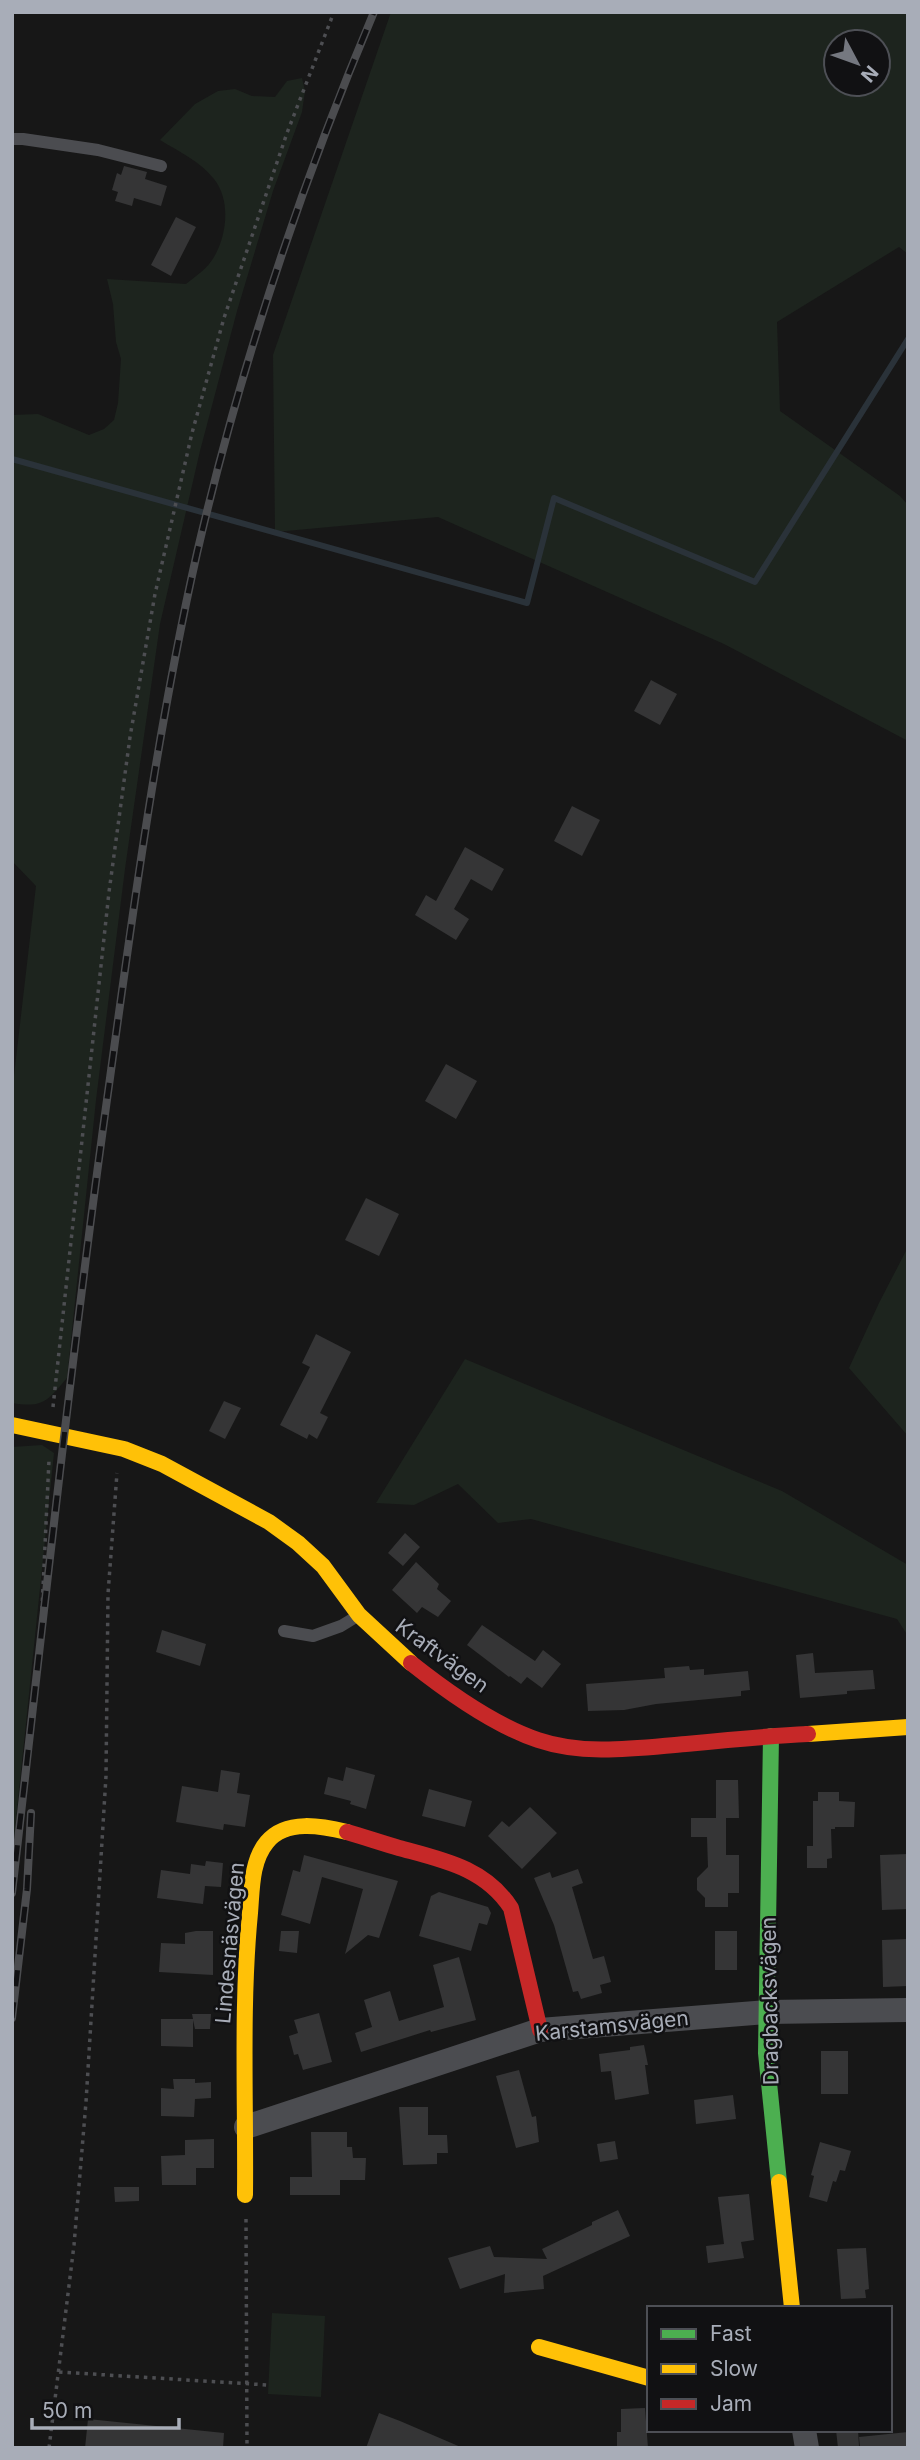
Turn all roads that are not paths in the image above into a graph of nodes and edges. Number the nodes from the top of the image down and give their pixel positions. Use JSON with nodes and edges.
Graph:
{"nodes":[{"id":1,"x":12,"y":139,"type":"edge"},
{"id":2,"x":161,"y":166,"type":"dead end"},
{"id":3,"x":12,"y":1424,"type":"edge"},
{"id":4,"x":359,"y":1615,"type":"junction"},
{"id":5,"x":284,"y":1631,"type":"dead end"},
{"id":6,"x":908,"y":1727,"type":"edge"},
{"id":7,"x":771,"y":1736,"type":"junction"},
{"id":8,"x":908,"y":2010,"type":"edge"},
{"id":9,"x":767,"y":2012,"type":"junction"},
{"id":10,"x":540,"y":2030,"type":"junction"},
{"id":11,"x":246,"y":2127,"type":"junction"},
{"id":12,"x":245,"y":2195,"type":"road end"},
{"id":13,"x":792,"y":2306,"type":"edge"},
{"id":14,"x":539,"y":2347,"type":"dead end"},
{"id":15,"x":647,"y":2377,"type":"edge"}],
"edges":[{"from":1,"to":2,"type":"lane"},
{"from":3,"to":4,"type":"street","name":"Kraftvägen"},
{"from":4,"to":5,"type":"lane"},
{"from":4,"to":7,"type":"street","name":"Kraftvägen"},
{"from":6,"to":7,"type":"street","name":"Kraftvägen"},
{"from":7,"to":9,"type":"street","name":"Dragbacksvägen"},
{"from":8,"to":9,"type":"street","name":"Karstamsvägen"},
{"from":9,"to":10,"type":"street","name":"Karstamsvägen"},
{"from":9,"to":13,"type":"street","name":"Dragbacksvägen"},
{"from":10,"to":11,"type":"street","name":"Karstamsvägen"},
{"from":10,"to":11,"type":"street","name":"Lindesnäsvägen"},
{"from":11,"to":12,"type":"street","name":"Lindesnäsvägen"},
{"from":14,"to":15,"type":"street"}]}
